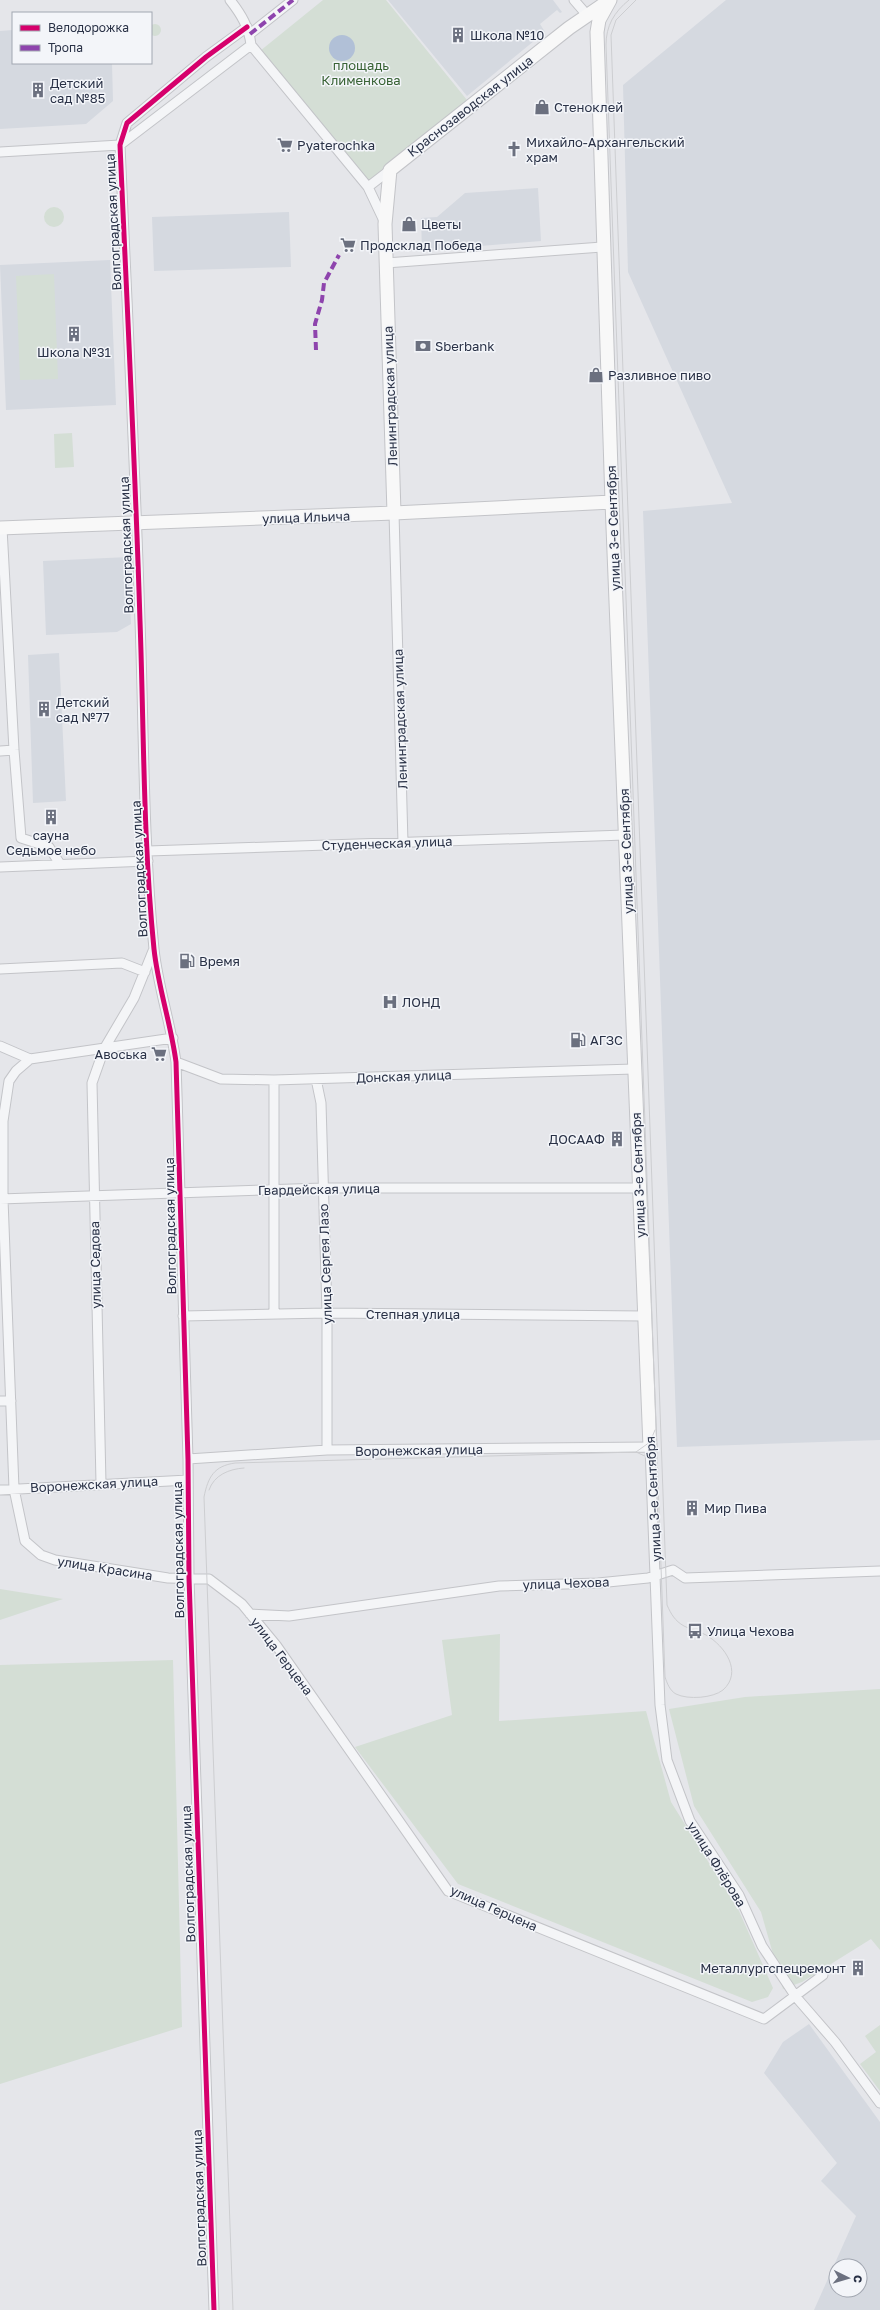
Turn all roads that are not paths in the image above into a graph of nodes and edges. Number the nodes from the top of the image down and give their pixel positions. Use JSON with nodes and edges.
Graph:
{"nodes":[{"id":1,"x":230,"y":0,"type":"edge"},
{"id":2,"x":293,"y":0,"type":"edge"},
{"id":3,"x":574,"y":0,"type":"edge"},
{"id":4,"x":609,"y":0,"type":"edge"},
{"id":5,"x":587,"y":16,"type":"junction"},
{"id":6,"x":573,"y":25,"type":"junction"},
{"id":7,"x":248,"y":31,"type":"junction"},
{"id":8,"x":597,"y":32,"type":"junction"},
{"id":9,"x":251,"y":45,"type":"junction"},
{"id":10,"x":206,"y":57,"type":"junction"},
{"id":11,"x":217,"y":71,"type":"junction"},
{"id":12,"x":147,"y":105,"type":"junction"},
{"id":13,"x":157,"y":117,"type":"junction"},
{"id":14,"x":120,"y":145,"type":"junction"},
{"id":15,"x":0,"y":152,"type":"edge"},
{"id":16,"x":390,"y":170,"type":"junction"},
{"id":17,"x":368,"y":187,"type":"junction"},
{"id":18,"x":385,"y":224,"type":"junction"},
{"id":19,"x":602,"y":247,"type":"junction"},
{"id":20,"x":386,"y":263,"type":"junction"},
{"id":21,"x":612,"y":502,"type":"junction"},
{"id":22,"x":394,"y":513,"type":"junction"},
{"id":23,"x":137,"y":523,"type":"junction"},
{"id":24,"x":1,"y":528,"type":"edge"},
{"id":25,"x":4,"y":659,"type":"edge"},
{"id":26,"x":14,"y":750,"type":"junction"},
{"id":27,"x":0,"y":751,"type":"edge"},
{"id":28,"x":626,"y":835,"type":"junction"},
{"id":29,"x":403,"y":842,"type":"junction"},
{"id":30,"x":148,"y":851,"type":"junction"},
{"id":31,"x":148,"y":861,"type":"junction"},
{"id":32,"x":60,"y":864,"type":"junction"},
{"id":33,"x":0,"y":867,"type":"edge"},
{"id":34,"x":154,"y":949,"type":"junction"},
{"id":35,"x":0,"y":969,"type":"edge"},
{"id":36,"x":145,"y":972,"type":"junction"},
{"id":37,"x":173,"y":1038,"type":"junction"},
{"id":38,"x":0,"y":1046,"type":"edge"},
{"id":39,"x":104,"y":1049,"type":"junction"},
{"id":40,"x":30,"y":1059,"type":"junction"},
{"id":41,"x":176,"y":1062,"type":"junction"},
{"id":42,"x":634,"y":1069,"type":"junction"},
{"id":43,"x":316,"y":1079,"type":"junction"},
{"id":44,"x":274,"y":1080,"type":"junction"},
{"id":45,"x":2,"y":1121,"type":"edge"},
{"id":46,"x":323,"y":1188,"type":"junction"},
{"id":47,"x":639,"y":1188,"type":"junction"},
{"id":48,"x":274,"y":1190,"type":"junction"},
{"id":49,"x":181,"y":1194,"type":"junction"},
{"id":50,"x":94,"y":1196,"type":"junction"},
{"id":51,"x":2,"y":1199,"type":"edge"},
{"id":52,"x":4,"y":1307,"type":"edge"},
{"id":53,"x":274,"y":1314,"type":"junction"},
{"id":54,"x":327,"y":1314,"type":"junction"},
{"id":55,"x":183,"y":1316,"type":"junction"},
{"id":56,"x":644,"y":1316,"type":"junction"},
{"id":57,"x":0,"y":1401,"type":"edge"},
{"id":58,"x":11,"y":1401,"type":"junction"},
{"id":59,"x":650,"y":1447,"type":"junction"},
{"id":60,"x":327,"y":1450,"type":"junction"},
{"id":61,"x":188,"y":1459,"type":"junction"},
{"id":62,"x":188,"y":1480,"type":"junction"},
{"id":63,"x":101,"y":1483,"type":"junction"},
{"id":64,"x":14,"y":1489,"type":"junction"},
{"id":65,"x":0,"y":1490,"type":"edge"},
{"id":66,"x":880,"y":1571,"type":"edge"},
{"id":67,"x":657,"y":1575,"type":"junction"},
{"id":68,"x":189,"y":1578,"type":"junction"},
{"id":69,"x":250,"y":1614,"type":"junction"},
{"id":70,"x":660,"y":1705,"type":"joint"},
{"id":71,"x":824,"y":1975,"type":"dead end"},
{"id":72,"x":796,"y":1997,"type":"junction"},
{"id":73,"x":880,"y":2103,"type":"edge"},
{"id":74,"x":214,"y":2310,"type":"edge"}],
"edges":[{"from":1,"to":7,"type":"street"},
{"from":2,"to":7,"type":"street"},
{"from":3,"to":5,"type":"street"},
{"from":4,"to":5,"type":"street","name":"Краснозаводская улица"},
{"from":4,"to":8,"type":"street","name":"улица 3-е Сентября"},
{"from":5,"to":6,"type":"street","name":"Краснозаводская улица"},
{"from":6,"to":8,"type":"street"},
{"from":6,"to":16,"type":"street","name":"Краснозаводская улица"},
{"from":7,"to":9,"type":"street"},
{"from":7,"to":10,"type":"street"},
{"from":8,"to":19,"type":"street","name":"улица 3-е Сентября"},
{"from":9,"to":11,"type":"street"},
{"from":9,"to":17,"type":"street","name":"Ленинградская улица"},
{"from":10,"to":11,"type":"street"},
{"from":10,"to":12,"type":"street"},
{"from":11,"to":13,"type":"street"},
{"from":12,"to":13,"type":"street"},
{"from":12,"to":14,"type":"street"},
{"from":13,"to":14,"type":"street"},
{"from":14,"to":15,"type":"street"},
{"from":14,"to":23,"type":"street","name":"Волгоградская улица"},
{"from":16,"to":17,"type":"street","name":"Краснозаводская улица"},
{"from":16,"to":18,"type":"street"},
{"from":17,"to":18,"type":"street","name":"Ленинградская улица"},
{"from":18,"to":20,"type":"street","name":"Ленинградская улица"},
{"from":19,"to":20,"type":"street"},
{"from":19,"to":21,"type":"street","name":"улица 3-е Сентября"},
{"from":20,"to":22,"type":"street","name":"Ленинградская улица"},
{"from":21,"to":22,"type":"street","name":"улица Ильича"},
{"from":21,"to":28,"type":"street","name":"улица 3-е Сентября"},
{"from":22,"to":23,"type":"street","name":"улица Ильича"},
{"from":22,"to":29,"type":"street","name":"Ленинградская улица"},
{"from":23,"to":24,"type":"street","name":"улица Ильича"},
{"from":23,"to":30,"type":"street","name":"Волгоградская улица"},
{"from":24,"to":25,"type":"street"},
{"from":25,"to":26,"type":"street"},
{"from":26,"to":27,"type":"street"},
{"from":26,"to":32,"type":"street"},
{"from":28,"to":29,"type":"street","name":"Студенческая улица"},
{"from":28,"to":42,"type":"street","name":"улица 3-е Сентября"},
{"from":29,"to":30,"type":"street","name":"Студенческая улица"},
{"from":30,"to":31,"type":"street","name":"Волгоградская улица"},
{"from":31,"to":32,"type":"street"},
{"from":31,"to":34,"type":"street","name":"Волгоградская улица"},
{"from":32,"to":33,"type":"street"},
{"from":34,"to":36,"type":"street","name":"Волгоградская улица"},
{"from":34,"to":37,"type":"street","name":"Волгоградская улица"},
{"from":35,"to":36,"type":"street"},
{"from":36,"to":39,"type":"street","name":"Волгоградская улица"},
{"from":37,"to":39,"type":"street"},
{"from":37,"to":41,"type":"street","name":"Волгоградская улица"},
{"from":38,"to":40,"type":"street"},
{"from":39,"to":40,"type":"street"},
{"from":39,"to":50,"type":"street","name":"улица Седова"},
{"from":40,"to":45,"type":"street","name":"улица Красина"},
{"from":41,"to":44,"type":"street","name":"Донская улица"},
{"from":41,"to":49,"type":"street","name":"Волгоградская улица"},
{"from":42,"to":43,"type":"street","name":"Донская улица"},
{"from":42,"to":47,"type":"street","name":"улица 3-е Сентября"},
{"from":43,"to":44,"type":"street","name":"Донская улица"},
{"from":43,"to":46,"type":"street","name":"улица Сергея Лазо"},
{"from":44,"to":48,"type":"street"},
{"from":45,"to":51,"type":"street","name":"улица Красина"},
{"from":46,"to":47,"type":"street","name":"Гвардейская улица"},
{"from":46,"to":48,"type":"street","name":"Гвардейская улица"},
{"from":46,"to":54,"type":"street","name":"улица Сергея Лазо"},
{"from":47,"to":56,"type":"street","name":"улица 3-е Сентября"},
{"from":48,"to":49,"type":"street","name":"Гвардейская улица"},
{"from":48,"to":53,"type":"street"},
{"from":49,"to":50,"type":"street","name":"Гвардейская улица"},
{"from":49,"to":55,"type":"street","name":"Волгоградская улица"},
{"from":50,"to":51,"type":"street","name":"Гвардейская улица"},
{"from":50,"to":63,"type":"street","name":"улица Седова"},
{"from":51,"to":52,"type":"street","name":"улица Красина"},
{"from":52,"to":58,"type":"street","name":"улица Красина"},
{"from":53,"to":54,"type":"street","name":"Степная улица"},
{"from":53,"to":55,"type":"street","name":"Степная улица"},
{"from":54,"to":56,"type":"street","name":"Степная улица"},
{"from":54,"to":60,"type":"street","name":"улица Сергея Лазо"},
{"from":55,"to":61,"type":"street","name":"Волгоградская улица"},
{"from":56,"to":59,"type":"street","name":"улица 3-е Сентября"},
{"from":57,"to":58,"type":"street"},
{"from":58,"to":64,"type":"street","name":"улица Красина"},
{"from":59,"to":60,"type":"street","name":"Воронежская улица"},
{"from":59,"to":67,"type":"street","name":"улица 3-е Сентября"},
{"from":60,"to":61,"type":"street","name":"Воронежская улица"},
{"from":61,"to":62,"type":"street","name":"Волгоградская улица"},
{"from":62,"to":63,"type":"street","name":"Воронежская улица"},
{"from":62,"to":68,"type":"street","name":"Волгоградская улица"},
{"from":63,"to":64,"type":"street","name":"Воронежская улица"},
{"from":64,"to":65,"type":"street","name":"Воронежская улица"},
{"from":64,"to":68,"type":"street","name":"улица Красина"},
{"from":66,"to":67,"type":"street","name":"улица Чехова"},
{"from":67,"to":69,"type":"street","name":"улица Чехова"},
{"from":67,"to":70,"type":"street","name":"улица 3-е Сентября"},
{"from":68,"to":69,"type":"street","name":"улица Герцена"},
{"from":68,"to":74,"type":"street","name":"Волгоградская улица"},
{"from":69,"to":72,"type":"street","name":"улица Герцена"},
{"from":70,"to":72,"type":"street","name":"улица Флёрова"},
{"from":71,"to":72,"type":"street","name":"улица Герцена"},
{"from":72,"to":73,"type":"street","name":"улица Флёрова"}]}
